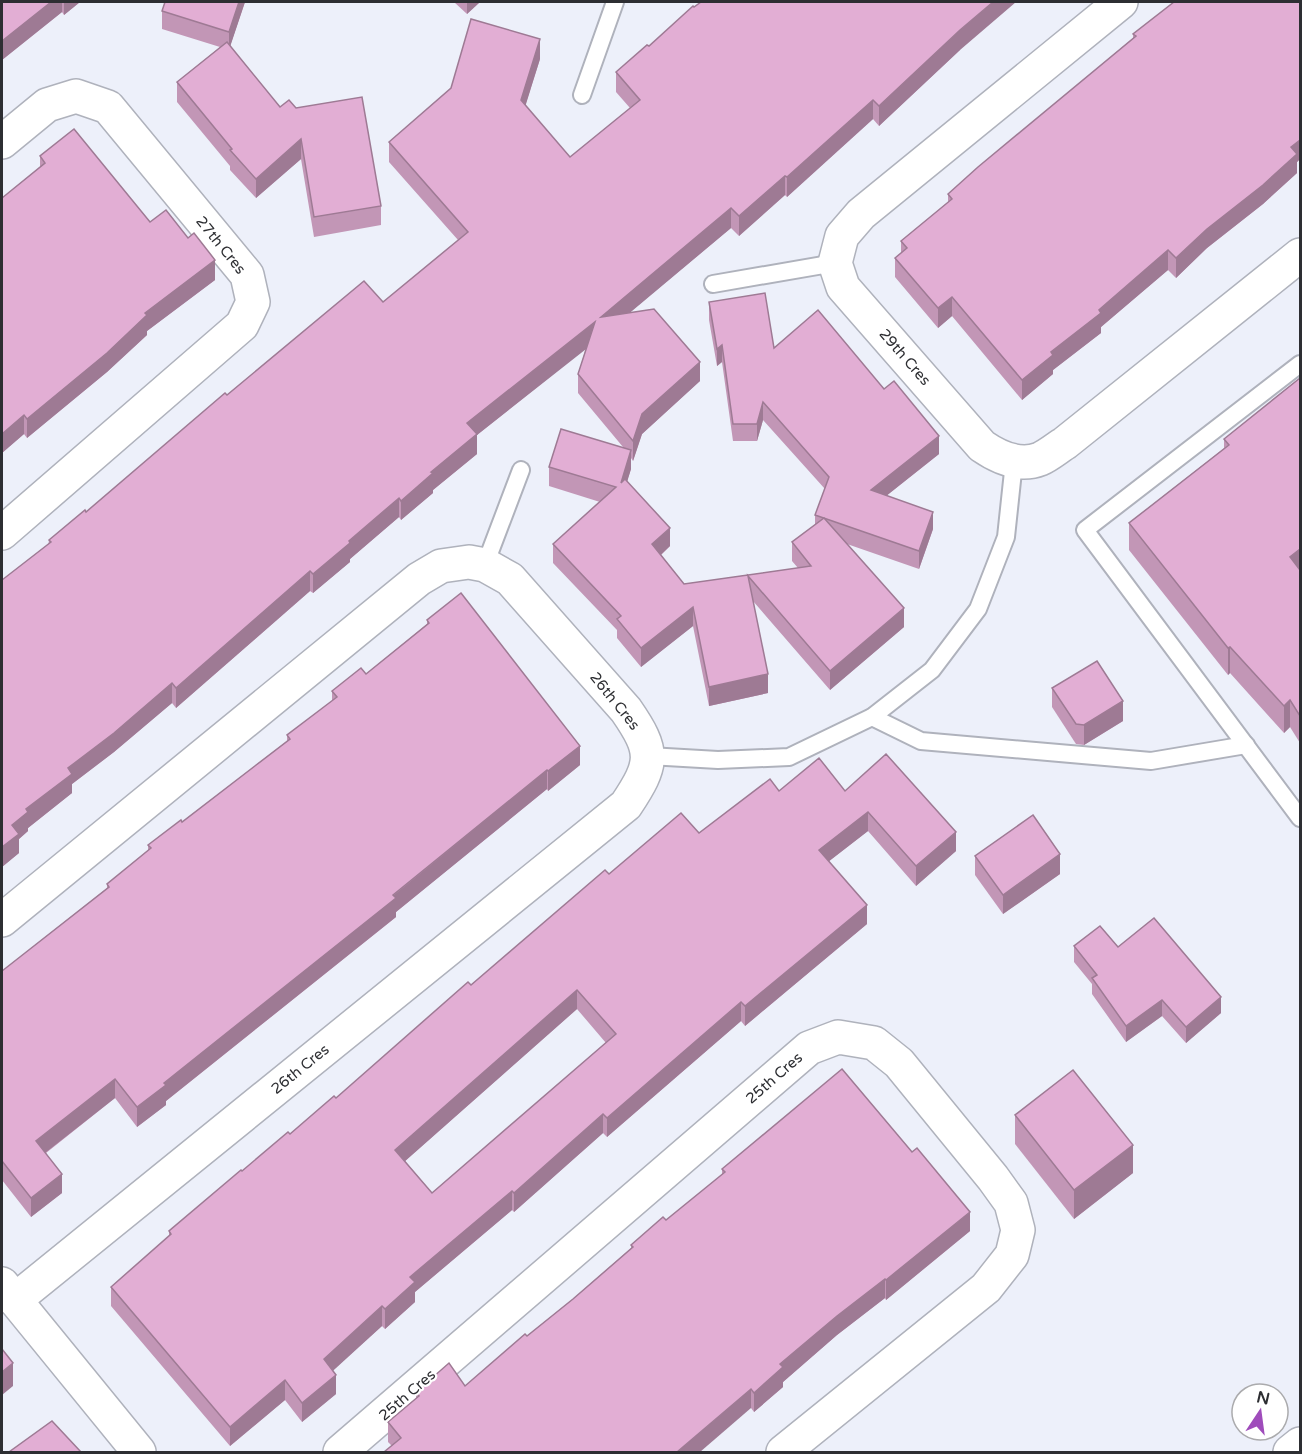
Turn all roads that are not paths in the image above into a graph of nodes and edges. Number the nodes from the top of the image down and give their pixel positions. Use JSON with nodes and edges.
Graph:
{"nodes":[{"id":1,"x":615,"y":2,"type":"edge"},
{"id":2,"x":1121,"y":2,"type":"edge"},
{"id":3,"x":582,"y":95,"type":"dead end"},
{"id":4,"x":2,"y":142,"type":"edge"},
{"id":5,"x":1300,"y":255,"type":"edge"},
{"id":6,"x":835,"y":263,"type":"junction"},
{"id":7,"x":713,"y":284,"type":"dead end"},
{"id":8,"x":1300,"y":364,"type":"edge"},
{"id":9,"x":1014,"y":462,"type":"junction"},
{"id":10,"x":521,"y":470,"type":"dead end"},
{"id":11,"x":2,"y":533,"type":"edge"},
{"id":12,"x":485,"y":565,"type":"junction"},
{"id":13,"x":872,"y":717,"type":"junction"},
{"id":14,"x":1246,"y":745,"type":"junction"},
{"id":15,"x":649,"y":756,"type":"junction"},
{"id":16,"x":1300,"y":818,"type":"edge"},
{"id":17,"x":2,"y":920,"type":"edge"},
{"id":18,"x":8,"y":1292,"type":"edge"},
{"id":19,"x":1300,"y":1444,"type":"edge"},
{"id":20,"x":139,"y":1452,"type":"edge"},
{"id":21,"x":340,"y":1452,"type":"edge"},
{"id":22,"x":783,"y":1452,"type":"edge"},
{"id":23,"x":1290,"y":1452,"type":"edge"}],
"edges":[{"from":1,"to":3,"type":"lane"},
{"from":2,"to":6,"type":"street"},
{"from":4,"to":11,"type":"street","name":"27th Cres"},
{"from":5,"to":9,"type":"street"},
{"from":6,"to":7,"type":"lane"},
{"from":6,"to":9,"type":"street","name":"29th Cres"},
{"from":8,"to":14,"type":"lane"},
{"from":9,"to":13,"type":"lane"},
{"from":10,"to":12,"type":"lane"},
{"from":12,"to":15,"type":"street","name":"26th Cres"},
{"from":12,"to":17,"type":"street","name":"26th Cres"},
{"from":13,"to":14,"type":"lane"},
{"from":13,"to":15,"type":"lane"},
{"from":14,"to":16,"type":"lane"},
{"from":15,"to":18,"type":"street","name":"26th Cres"},
{"from":18,"to":20,"type":"street"},
{"from":19,"to":23,"type":"street"},
{"from":21,"to":22,"type":"street","name":"25th Cres"}]}
